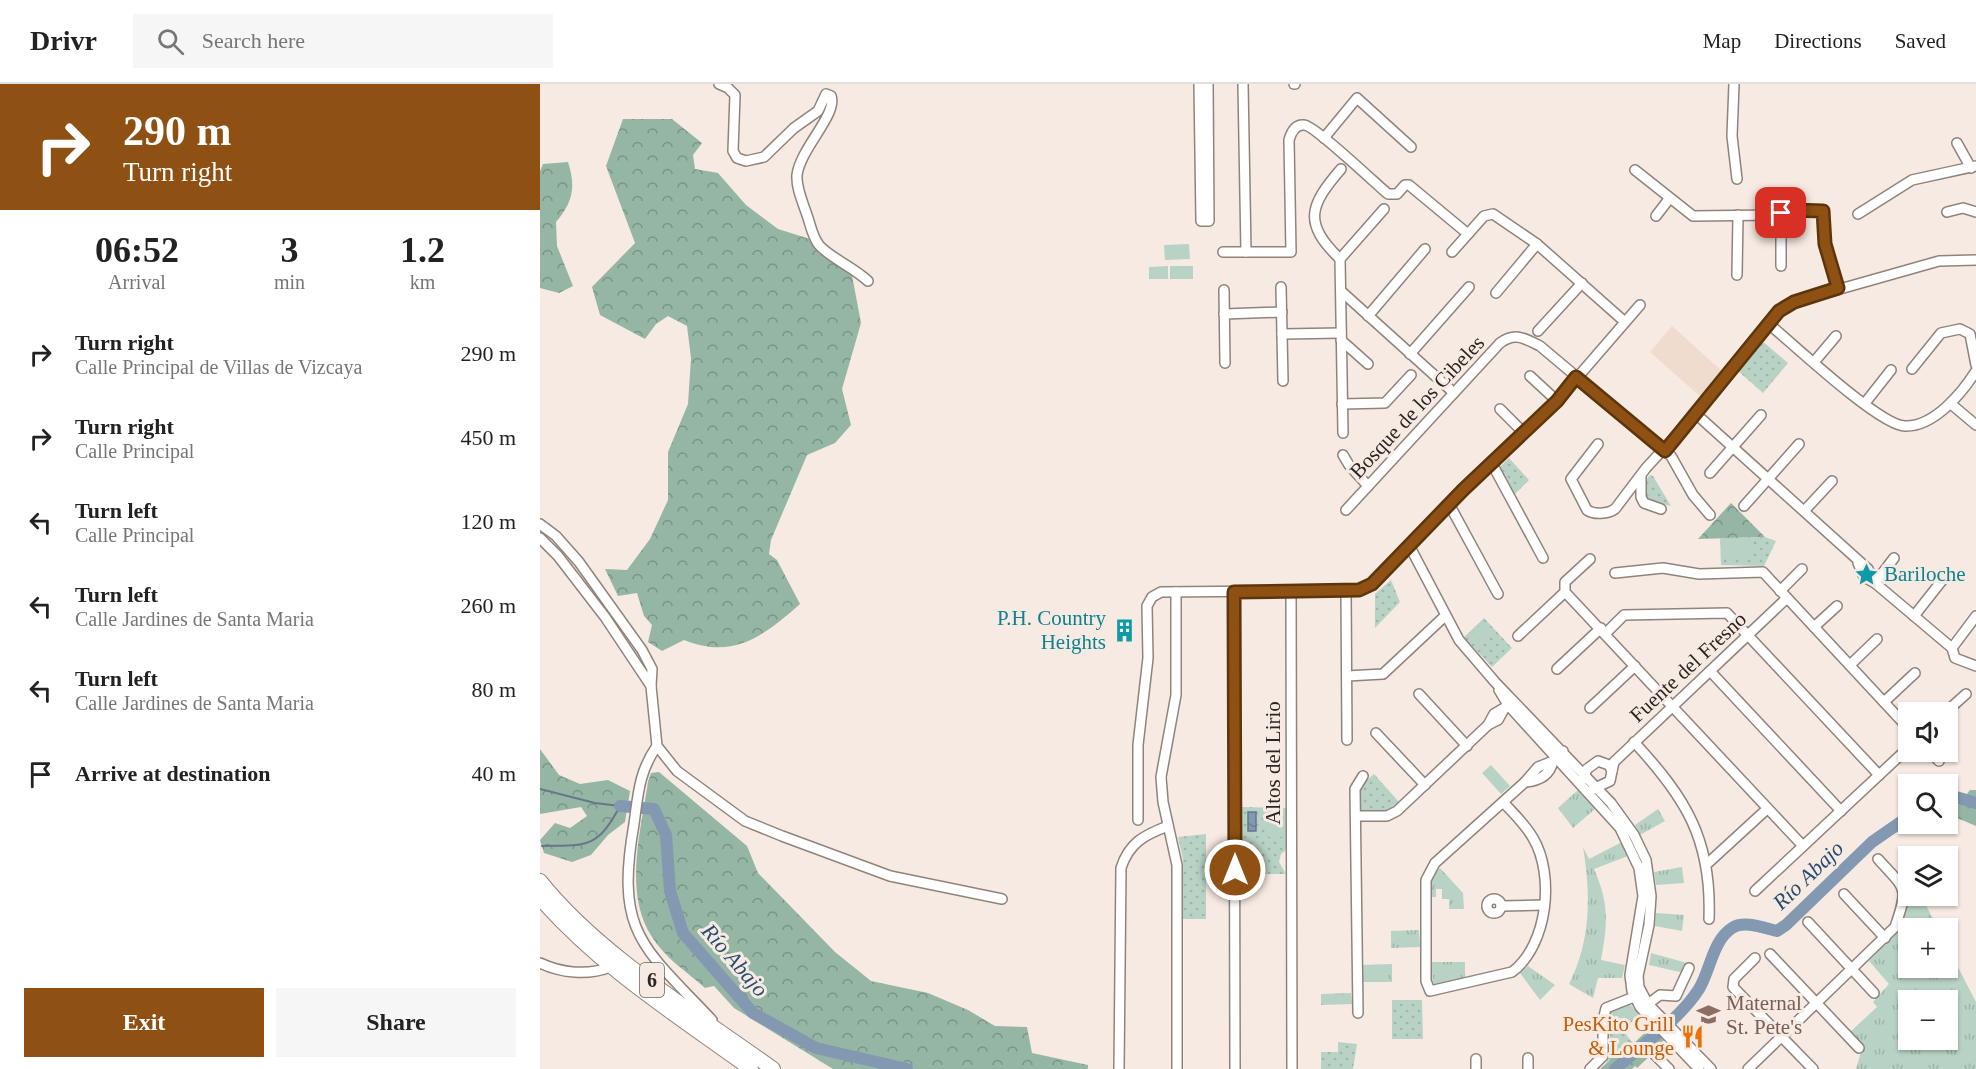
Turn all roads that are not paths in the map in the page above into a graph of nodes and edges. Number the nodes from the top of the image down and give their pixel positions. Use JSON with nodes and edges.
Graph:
{"nodes":[{"id":1,"x":718,"y":84,"type":"edge"},
{"id":2,"x":1199,"y":84,"type":"edge"},
{"id":3,"x":1208,"y":84,"type":"edge"},
{"id":4,"x":1243,"y":84,"type":"edge"},
{"id":5,"x":1734,"y":84,"type":"edge"},
{"id":6,"x":1204,"y":111,"type":"junction"},
{"id":7,"x":1324,"y":138,"type":"junction"},
{"id":8,"x":1958,"y":143,"type":"dead end"},
{"id":9,"x":1411,"y":147,"type":"dead end"},
{"id":10,"x":1205,"y":164,"type":"junction"},
{"id":11,"x":1973,"y":167,"type":"edge"},
{"id":12,"x":1341,"y":169,"type":"dead end"},
{"id":13,"x":1635,"y":170,"type":"dead end"},
{"id":14,"x":1737,"y":179,"type":"dead end"},
{"id":15,"x":1669,"y":199,"type":"junction"},
{"id":16,"x":1384,"y":209,"type":"dead end"},
{"id":17,"x":1947,"y":212,"type":"dead end"},
{"id":18,"x":1976,"y":212,"type":"edge"},
{"id":19,"x":1781,"y":213,"type":"junction"},
{"id":20,"x":1858,"y":214,"type":"dead end"},
{"id":21,"x":1738,"y":215,"type":"junction"},
{"id":22,"x":1656,"y":216,"type":"dead end"},
{"id":23,"x":1468,"y":234,"type":"junction"},
{"id":24,"x":1537,"y":244,"type":"junction"},
{"id":25,"x":1425,"y":249,"type":"dead end"},
{"id":26,"x":1223,"y":252,"type":"dead end"},
{"id":27,"x":1246,"y":252,"type":"junction"},
{"id":28,"x":1452,"y":252,"type":"dead end"},
{"id":29,"x":1340,"y":259,"type":"junction"},
{"id":30,"x":1976,"y":260,"type":"edge"},
{"id":31,"x":1781,"y":266,"type":"dead end"},
{"id":32,"x":1737,"y":275,"type":"dead end"},
{"id":33,"x":868,"y":281,"type":"dead end"},
{"id":34,"x":1582,"y":283,"type":"junction"},
{"id":35,"x":1281,"y":286,"type":"dead end"},
{"id":36,"x":1469,"y":287,"type":"dead end"},
{"id":37,"x":1838,"y":288,"type":"junction"},
{"id":38,"x":1224,"y":290,"type":"dead end"},
{"id":39,"x":1341,"y":291,"type":"junction"},
{"id":40,"x":1496,"y":293,"type":"dead end"},
{"id":41,"x":1349,"y":298,"type":"junction"},
{"id":42,"x":1640,"y":305,"type":"dead end"},
{"id":43,"x":1282,"y":312,"type":"junction"},
{"id":44,"x":1341,"y":312,"type":"junction"},
{"id":45,"x":1224,"y":314,"type":"junction"},
{"id":46,"x":1368,"y":315,"type":"junction"},
{"id":47,"x":1625,"y":322,"type":"junction"},
{"id":48,"x":1769,"y":324,"type":"junction"},
{"id":49,"x":1538,"y":331,"type":"dead end"},
{"id":50,"x":1282,"y":334,"type":"junction"},
{"id":51,"x":1836,"y":336,"type":"dead end"},
{"id":52,"x":1341,"y":337,"type":"junction"},
{"id":53,"x":1410,"y":354,"type":"junction"},
{"id":54,"x":1814,"y":362,"type":"junction"},
{"id":55,"x":1225,"y":363,"type":"dead end"},
{"id":56,"x":1368,"y":364,"type":"dead end"},
{"id":57,"x":1976,"y":365,"type":"edge"},
{"id":58,"x":1912,"y":369,"type":"dead end"},
{"id":59,"x":1891,"y":370,"type":"dead end"},
{"id":60,"x":1976,"y":371,"type":"edge"},
{"id":61,"x":1411,"y":375,"type":"dead end"},
{"id":62,"x":1530,"y":376,"type":"dead end"},
{"id":63,"x":1576,"y":377,"type":"junction"},
{"id":64,"x":1282,"y":381,"type":"dead end"},
{"id":65,"x":1454,"y":393,"type":"junction"},
{"id":66,"x":1557,"y":401,"type":"junction"},
{"id":67,"x":1342,"y":404,"type":"junction"},
{"id":68,"x":1865,"y":404,"type":"junction"},
{"id":69,"x":1951,"y":405,"type":"junction"},
{"id":70,"x":1500,"y":409,"type":"dead end"},
{"id":71,"x":1696,"y":414,"type":"junction"},
{"id":72,"x":1761,"y":415,"type":"dead end"},
{"id":73,"x":1976,"y":425,"type":"edge"},
{"id":74,"x":1343,"y":433,"type":"dead end"},
{"id":75,"x":1524,"y":433,"type":"junction"},
{"id":76,"x":1598,"y":444,"type":"dead end"},
{"id":77,"x":1799,"y":444,"type":"dead end"},
{"id":78,"x":1733,"y":447,"type":"junction"},
{"id":79,"x":1665,"y":451,"type":"junction"},
{"id":80,"x":1344,"y":455,"type":"dead end"},
{"id":81,"x":1491,"y":462,"type":"junction"},
{"id":82,"x":1710,"y":473,"type":"dead end"},
{"id":83,"x":1641,"y":476,"type":"junction"},
{"id":84,"x":1769,"y":478,"type":"junction"},
{"id":85,"x":1832,"y":481,"type":"dead end"},
{"id":86,"x":1368,"y":486,"type":"junction"},
{"id":87,"x":1449,"y":504,"type":"junction"},
{"id":88,"x":1744,"y":506,"type":"dead end"},
{"id":89,"x":1661,"y":509,"type":"dead end"},
{"id":90,"x":1346,"y":510,"type":"dead end"},
{"id":91,"x":1805,"y":510,"type":"junction"},
{"id":92,"x":1710,"y":515,"type":"dead end"},
{"id":93,"x":540,"y":524,"type":"edge"},
{"id":94,"x":540,"y":538,"type":"edge"},
{"id":95,"x":1410,"y":547,"type":"junction"},
{"id":96,"x":1543,"y":558,"type":"dead end"},
{"id":97,"x":1894,"y":558,"type":"dead end"},
{"id":98,"x":1590,"y":559,"type":"dead end"},
{"id":99,"x":1802,"y":569,"type":"dead end"},
{"id":100,"x":1615,"y":573,"type":"dead end"},
{"id":101,"x":1944,"y":578,"type":"dead end"},
{"id":102,"x":1875,"y":583,"type":"junction"},
{"id":103,"x":1346,"y":591,"type":"junction"},
{"id":104,"x":1176,"y":592,"type":"junction"},
{"id":105,"x":1234,"y":592,"type":"junction"},
{"id":106,"x":1565,"y":592,"type":"junction"},
{"id":107,"x":1498,"y":594,"type":"dead end"},
{"id":108,"x":1784,"y":594,"type":"junction"},
{"id":109,"x":1291,"y":596,"type":"junction"},
{"id":110,"x":1837,"y":606,"type":"dead end"},
{"id":111,"x":1445,"y":616,"type":"junction"},
{"id":112,"x":1914,"y":616,"type":"junction"},
{"id":113,"x":1976,"y":616,"type":"edge"},
{"id":114,"x":1814,"y":627,"type":"junction"},
{"id":115,"x":1603,"y":631,"type":"junction"},
{"id":116,"x":1748,"y":635,"type":"junction"},
{"id":117,"x":1518,"y":636,"type":"dead end"},
{"id":118,"x":1877,"y":639,"type":"dead end"},
{"id":119,"x":1952,"y":648,"type":"junction"},
{"id":120,"x":1850,"y":665,"type":"junction"},
{"id":121,"x":1635,"y":666,"type":"junction"},
{"id":122,"x":1976,"y":666,"type":"edge"},
{"id":123,"x":1557,"y":669,"type":"dead end"},
{"id":124,"x":1710,"y":671,"type":"junction"},
{"id":125,"x":1915,"y":673,"type":"dead end"},
{"id":126,"x":1347,"y":676,"type":"junction"},
{"id":127,"x":651,"y":686,"type":"junction"},
{"id":128,"x":1419,"y":694,"type":"dead end"},
{"id":129,"x":1966,"y":694,"type":"dead end"},
{"id":130,"x":1884,"y":702,"type":"junction"},
{"id":131,"x":1957,"y":702,"type":"edge"},
{"id":132,"x":1509,"y":705,"type":"junction"},
{"id":133,"x":1672,"y":707,"type":"junction"},
{"id":134,"x":1590,"y":708,"type":"dead end"},
{"id":135,"x":1898,"y":717,"type":"edge"},
{"id":136,"x":1376,"y":733,"type":"dead end"},
{"id":137,"x":1347,"y":740,"type":"dead end"},
{"id":138,"x":1635,"y":742,"type":"junction"},
{"id":139,"x":657,"y":746,"type":"junction"},
{"id":140,"x":1467,"y":746,"type":"junction"},
{"id":141,"x":1557,"y":757,"type":"junction"},
{"id":142,"x":1898,"y":757,"type":"edge"},
{"id":143,"x":1610,"y":765,"type":"junction"},
{"id":144,"x":1879,"y":775,"type":"junction"},
{"id":145,"x":1363,"y":776,"type":"dead end"},
{"id":146,"x":1582,"y":779,"type":"junction"},
{"id":147,"x":1425,"y":785,"type":"junction"},
{"id":148,"x":1593,"y":790,"type":"junction"},
{"id":149,"x":1503,"y":802,"type":"junction"},
{"id":150,"x":1767,"y":809,"type":"junction"},
{"id":151,"x":1841,"y":811,"type":"junction"},
{"id":152,"x":1356,"y":816,"type":"junction"},
{"id":153,"x":1138,"y":819,"type":"dead end"},
{"id":154,"x":1168,"y":826,"type":"junction"},
{"id":155,"x":1803,"y":846,"type":"junction"},
{"id":156,"x":1878,"y":859,"type":"dead end"},
{"id":157,"x":1707,"y":864,"type":"junction"},
{"id":158,"x":540,"y":881,"type":"edge"},
{"id":159,"x":1755,"y":891,"type":"dead end"},
{"id":160,"x":1844,"y":894,"type":"dead end"},
{"id":161,"x":540,"y":898,"type":"edge"},
{"id":162,"x":1002,"y":899,"type":"dead end"},
{"id":163,"x":1544,"y":905,"type":"junction"},
{"id":164,"x":1501,"y":906,"type":"dead end"},
{"id":165,"x":1709,"y":918,"type":"dead end"},
{"id":166,"x":1808,"y":922,"type":"dead end"},
{"id":167,"x":1885,"y":938,"type":"junction"},
{"id":168,"x":1770,"y":954,"type":"dead end"},
{"id":169,"x":1755,"y":958,"type":"dead end"},
{"id":170,"x":540,"y":963,"type":"edge"},
{"id":171,"x":610,"y":967,"type":"junction"},
{"id":172,"x":1689,"y":968,"type":"dead end"},
{"id":173,"x":1851,"y":969,"type":"junction"},
{"id":174,"x":1874,"y":993,"type":"dead end"},
{"id":175,"x":1638,"y":996,"type":"junction"},
{"id":176,"x":1816,"y":1003,"type":"junction"},
{"id":177,"x":1651,"y":1011,"type":"junction"},
{"id":178,"x":1358,"y":1013,"type":"dead end"},
{"id":179,"x":725,"y":1034,"type":"junction"},
{"id":180,"x":1672,"y":1036,"type":"junction"},
{"id":181,"x":1782,"y":1036,"type":"junction"},
{"id":182,"x":1859,"y":1048,"type":"dead end"},
{"id":183,"x":1655,"y":1055,"type":"dead end"},
{"id":184,"x":1528,"y":1058,"type":"dead end"},
{"id":185,"x":751,"y":1069,"type":"edge"},
{"id":186,"x":773,"y":1069,"type":"edge"},
{"id":187,"x":1119,"y":1069,"type":"edge"},
{"id":188,"x":1177,"y":1069,"type":"edge"},
{"id":189,"x":1235,"y":1069,"type":"edge"},
{"id":190,"x":1292,"y":1069,"type":"edge"},
{"id":191,"x":1528,"y":1069,"type":"edge"},
{"id":192,"x":1590,"y":1069,"type":"edge"},
{"id":193,"x":1669,"y":1069,"type":"edge"},
{"id":194,"x":1699,"y":1069,"type":"edge"},
{"id":195,"x":1711,"y":1069,"type":"edge"},
{"id":196,"x":1748,"y":1069,"type":"edge"},
{"id":197,"x":1813,"y":1069,"type":"edge"}],
"edges":[{"from":1,"to":33,"type":"street"},
{"from":2,"to":6,"type":"street"},
{"from":3,"to":6,"type":"street"},
{"from":4,"to":27,"type":"street"},
{"from":5,"to":14,"type":"street"},
{"from":6,"to":10,"type":"street"},
{"from":7,"to":9,"type":"street"},
{"from":7,"to":23,"type":"street"},
{"from":7,"to":27,"type":"street"},
{"from":8,"to":11,"type":"street"},
{"from":10,"to":10,"type":"street"},
{"from":11,"to":20,"type":"street"},
{"from":12,"to":29,"type":"street"},
{"from":13,"to":15,"type":"street"},
{"from":15,"to":21,"type":"street"},
{"from":15,"to":22,"type":"street"},
{"from":16,"to":29,"type":"street"},
{"from":17,"to":18,"type":"street"},
{"from":19,"to":21,"type":"street"},
{"from":19,"to":31,"type":"street"},
{"from":19,"to":37,"type":"street"},
{"from":21,"to":32,"type":"street"},
{"from":23,"to":24,"type":"street"},
{"from":23,"to":28,"type":"street"},
{"from":24,"to":34,"type":"street"},
{"from":24,"to":40,"type":"street"},
{"from":25,"to":46,"type":"street"},
{"from":26,"to":27,"type":"street"},
{"from":29,"to":39,"type":"street"},
{"from":30,"to":37,"type":"street"},
{"from":34,"to":47,"type":"street"},
{"from":34,"to":49,"type":"street"},
{"from":35,"to":43,"type":"street"},
{"from":36,"to":53,"type":"street"},
{"from":37,"to":48,"type":"street"},
{"from":38,"to":45,"type":"street"},
{"from":39,"to":41,"type":"street"},
{"from":39,"to":44,"type":"street"},
{"from":41,"to":44,"type":"street"},
{"from":41,"to":46,"type":"street"},
{"from":42,"to":47,"type":"street"},
{"from":43,"to":45,"type":"street"},
{"from":43,"to":50,"type":"street"},
{"from":44,"to":52,"type":"street"},
{"from":45,"to":55,"type":"street"},
{"from":46,"to":53,"type":"street"},
{"from":47,"to":63,"type":"street"},
{"from":48,"to":54,"type":"street"},
{"from":48,"to":71,"type":"street"},
{"from":50,"to":52,"type":"street"},
{"from":50,"to":64,"type":"street"},
{"from":51,"to":54,"type":"street"},
{"from":52,"to":56,"type":"street"},
{"from":52,"to":67,"type":"street"},
{"from":53,"to":65,"type":"street"},
{"from":54,"to":68,"type":"street"},
{"from":57,"to":58,"type":"street"},
{"from":59,"to":68,"type":"street"},
{"from":60,"to":69,"type":"street"},
{"from":61,"to":67,"type":"street"},
{"from":62,"to":66,"type":"street"},
{"from":63,"to":65,"type":"street","name":"Bosque de los Cibeles"},
{"from":63,"to":66,"type":"street"},
{"from":63,"to":79,"type":"street"},
{"from":65,"to":86,"type":"street","name":"Bosque de los Cibeles"},
{"from":66,"to":75,"type":"street"},
{"from":67,"to":74,"type":"street"},
{"from":68,"to":69,"type":"street"},
{"from":69,"to":73,"type":"street"},
{"from":70,"to":75,"type":"street"},
{"from":71,"to":78,"type":"street"},
{"from":71,"to":79,"type":"street"},
{"from":72,"to":78,"type":"street"},
{"from":75,"to":81,"type":"street"},
{"from":76,"to":83,"type":"street"},
{"from":77,"to":84,"type":"street"},
{"from":78,"to":82,"type":"street"},
{"from":78,"to":84,"type":"street"},
{"from":79,"to":83,"type":"street"},
{"from":79,"to":92,"type":"street"},
{"from":80,"to":86,"type":"street"},
{"from":81,"to":87,"type":"street"},
{"from":81,"to":96,"type":"street"},
{"from":83,"to":89,"type":"street"},
{"from":84,"to":88,"type":"street"},
{"from":84,"to":91,"type":"street"},
{"from":85,"to":91,"type":"street"},
{"from":86,"to":90,"type":"street","name":"Bosque de los Cibeles"},
{"from":87,"to":95,"type":"street"},
{"from":87,"to":107,"type":"street"},
{"from":91,"to":102,"type":"street"},
{"from":93,"to":127,"type":"street"},
{"from":94,"to":127,"type":"street"},
{"from":95,"to":103,"type":"street"},
{"from":95,"to":111,"type":"street"},
{"from":97,"to":102,"type":"street"},
{"from":98,"to":106,"type":"street"},
{"from":99,"to":108,"type":"street","name":"Fuente del Fresno"},
{"from":100,"to":108,"type":"street"},
{"from":101,"to":112,"type":"street"},
{"from":102,"to":112,"type":"street"},
{"from":103,"to":109,"type":"street"},
{"from":103,"to":126,"type":"street"},
{"from":104,"to":105,"type":"street"},
{"from":104,"to":153,"type":"street"},
{"from":104,"to":154,"type":"street"},
{"from":105,"to":109,"type":"street"},
{"from":105,"to":189,"type":"street"},
{"from":106,"to":115,"type":"street"},
{"from":106,"to":117,"type":"street"},
{"from":108,"to":114,"type":"street"},
{"from":108,"to":116,"type":"street","name":"Fuente del Fresno"},
{"from":109,"to":190,"type":"street","name":"Altos del Lirio"},
{"from":110,"to":114,"type":"street"},
{"from":111,"to":126,"type":"street"},
{"from":111,"to":132,"type":"street"},
{"from":112,"to":119,"type":"street"},
{"from":113,"to":119,"type":"street"},
{"from":114,"to":120,"type":"street"},
{"from":115,"to":116,"type":"street"},
{"from":115,"to":121,"type":"street"},
{"from":115,"to":123,"type":"street"},
{"from":116,"to":124,"type":"street","name":"Fuente del Fresno"},
{"from":116,"to":144,"type":"street"},
{"from":118,"to":120,"type":"street"},
{"from":119,"to":122,"type":"street"},
{"from":120,"to":130,"type":"street"},
{"from":121,"to":133,"type":"street"},
{"from":121,"to":134,"type":"street"},
{"from":124,"to":133,"type":"street","name":"Fuente del Fresno"},
{"from":124,"to":151,"type":"street"},
{"from":125,"to":130,"type":"street"},
{"from":126,"to":137,"type":"street"},
{"from":127,"to":139,"type":"street"},
{"from":128,"to":140,"type":"street"},
{"from":129,"to":131,"type":"street"},
{"from":130,"to":135,"type":"street"},
{"from":132,"to":140,"type":"street"},
{"from":132,"to":141,"type":"street"},
{"from":133,"to":138,"type":"street","name":"Fuente del Fresno"},
{"from":133,"to":150,"type":"street"},
{"from":136,"to":147,"type":"street"},
{"from":138,"to":143,"type":"street","name":"Fuente del Fresno"},
{"from":138,"to":157,"type":"street"},
{"from":139,"to":162,"type":"street"},
{"from":139,"to":179,"type":"street"},
{"from":140,"to":147,"type":"street"},
{"from":141,"to":146,"type":"street"},
{"from":141,"to":149,"type":"street"},
{"from":142,"to":144,"type":"street"},
{"from":143,"to":146,"type":"street","name":"Fuente del Fresno"},
{"from":143,"to":148,"type":"street","name":"Fuente del Fresno"},
{"from":144,"to":151,"type":"street"},
{"from":145,"to":152,"type":"street"},
{"from":146,"to":148,"type":"street"},
{"from":147,"to":152,"type":"street"},
{"from":148,"to":175,"type":"street"},
{"from":149,"to":163,"type":"street"},
{"from":149,"to":163,"type":"street"},
{"from":150,"to":155,"type":"street"},
{"from":150,"to":157,"type":"street"},
{"from":151,"to":155,"type":"street"},
{"from":152,"to":178,"type":"street"},
{"from":154,"to":187,"type":"street"},
{"from":154,"to":188,"type":"street"},
{"from":155,"to":159,"type":"street"},
{"from":156,"to":167,"type":"street"},
{"from":157,"to":165,"type":"street"},
{"from":158,"to":179,"type":"highway","number":"6"},
{"from":160,"to":167,"type":"street"},
{"from":161,"to":171,"type":"highway","number":"6"},
{"from":163,"to":164,"type":"street"},
{"from":166,"to":173,"type":"street"},
{"from":167,"to":173,"type":"street"},
{"from":168,"to":176,"type":"street"},
{"from":169,"to":181,"type":"street"},
{"from":170,"to":171,"type":"street"},
{"from":171,"to":185,"type":"highway","number":"6"},
{"from":172,"to":177,"type":"street"},
{"from":173,"to":174,"type":"street"},
{"from":173,"to":176,"type":"street"},
{"from":175,"to":177,"type":"street"},
{"from":175,"to":192,"type":"street"},
{"from":176,"to":181,"type":"street"},
{"from":176,"to":182,"type":"street"},
{"from":177,"to":180,"type":"street"},
{"from":179,"to":186,"type":"highway","number":"6"},
{"from":180,"to":194,"type":"street"},
{"from":180,"to":195,"type":"street"},
{"from":181,"to":196,"type":"street"},
{"from":181,"to":197,"type":"street"},
{"from":183,"to":193,"type":"street"},
{"from":184,"to":191,"type":"street"}]}
